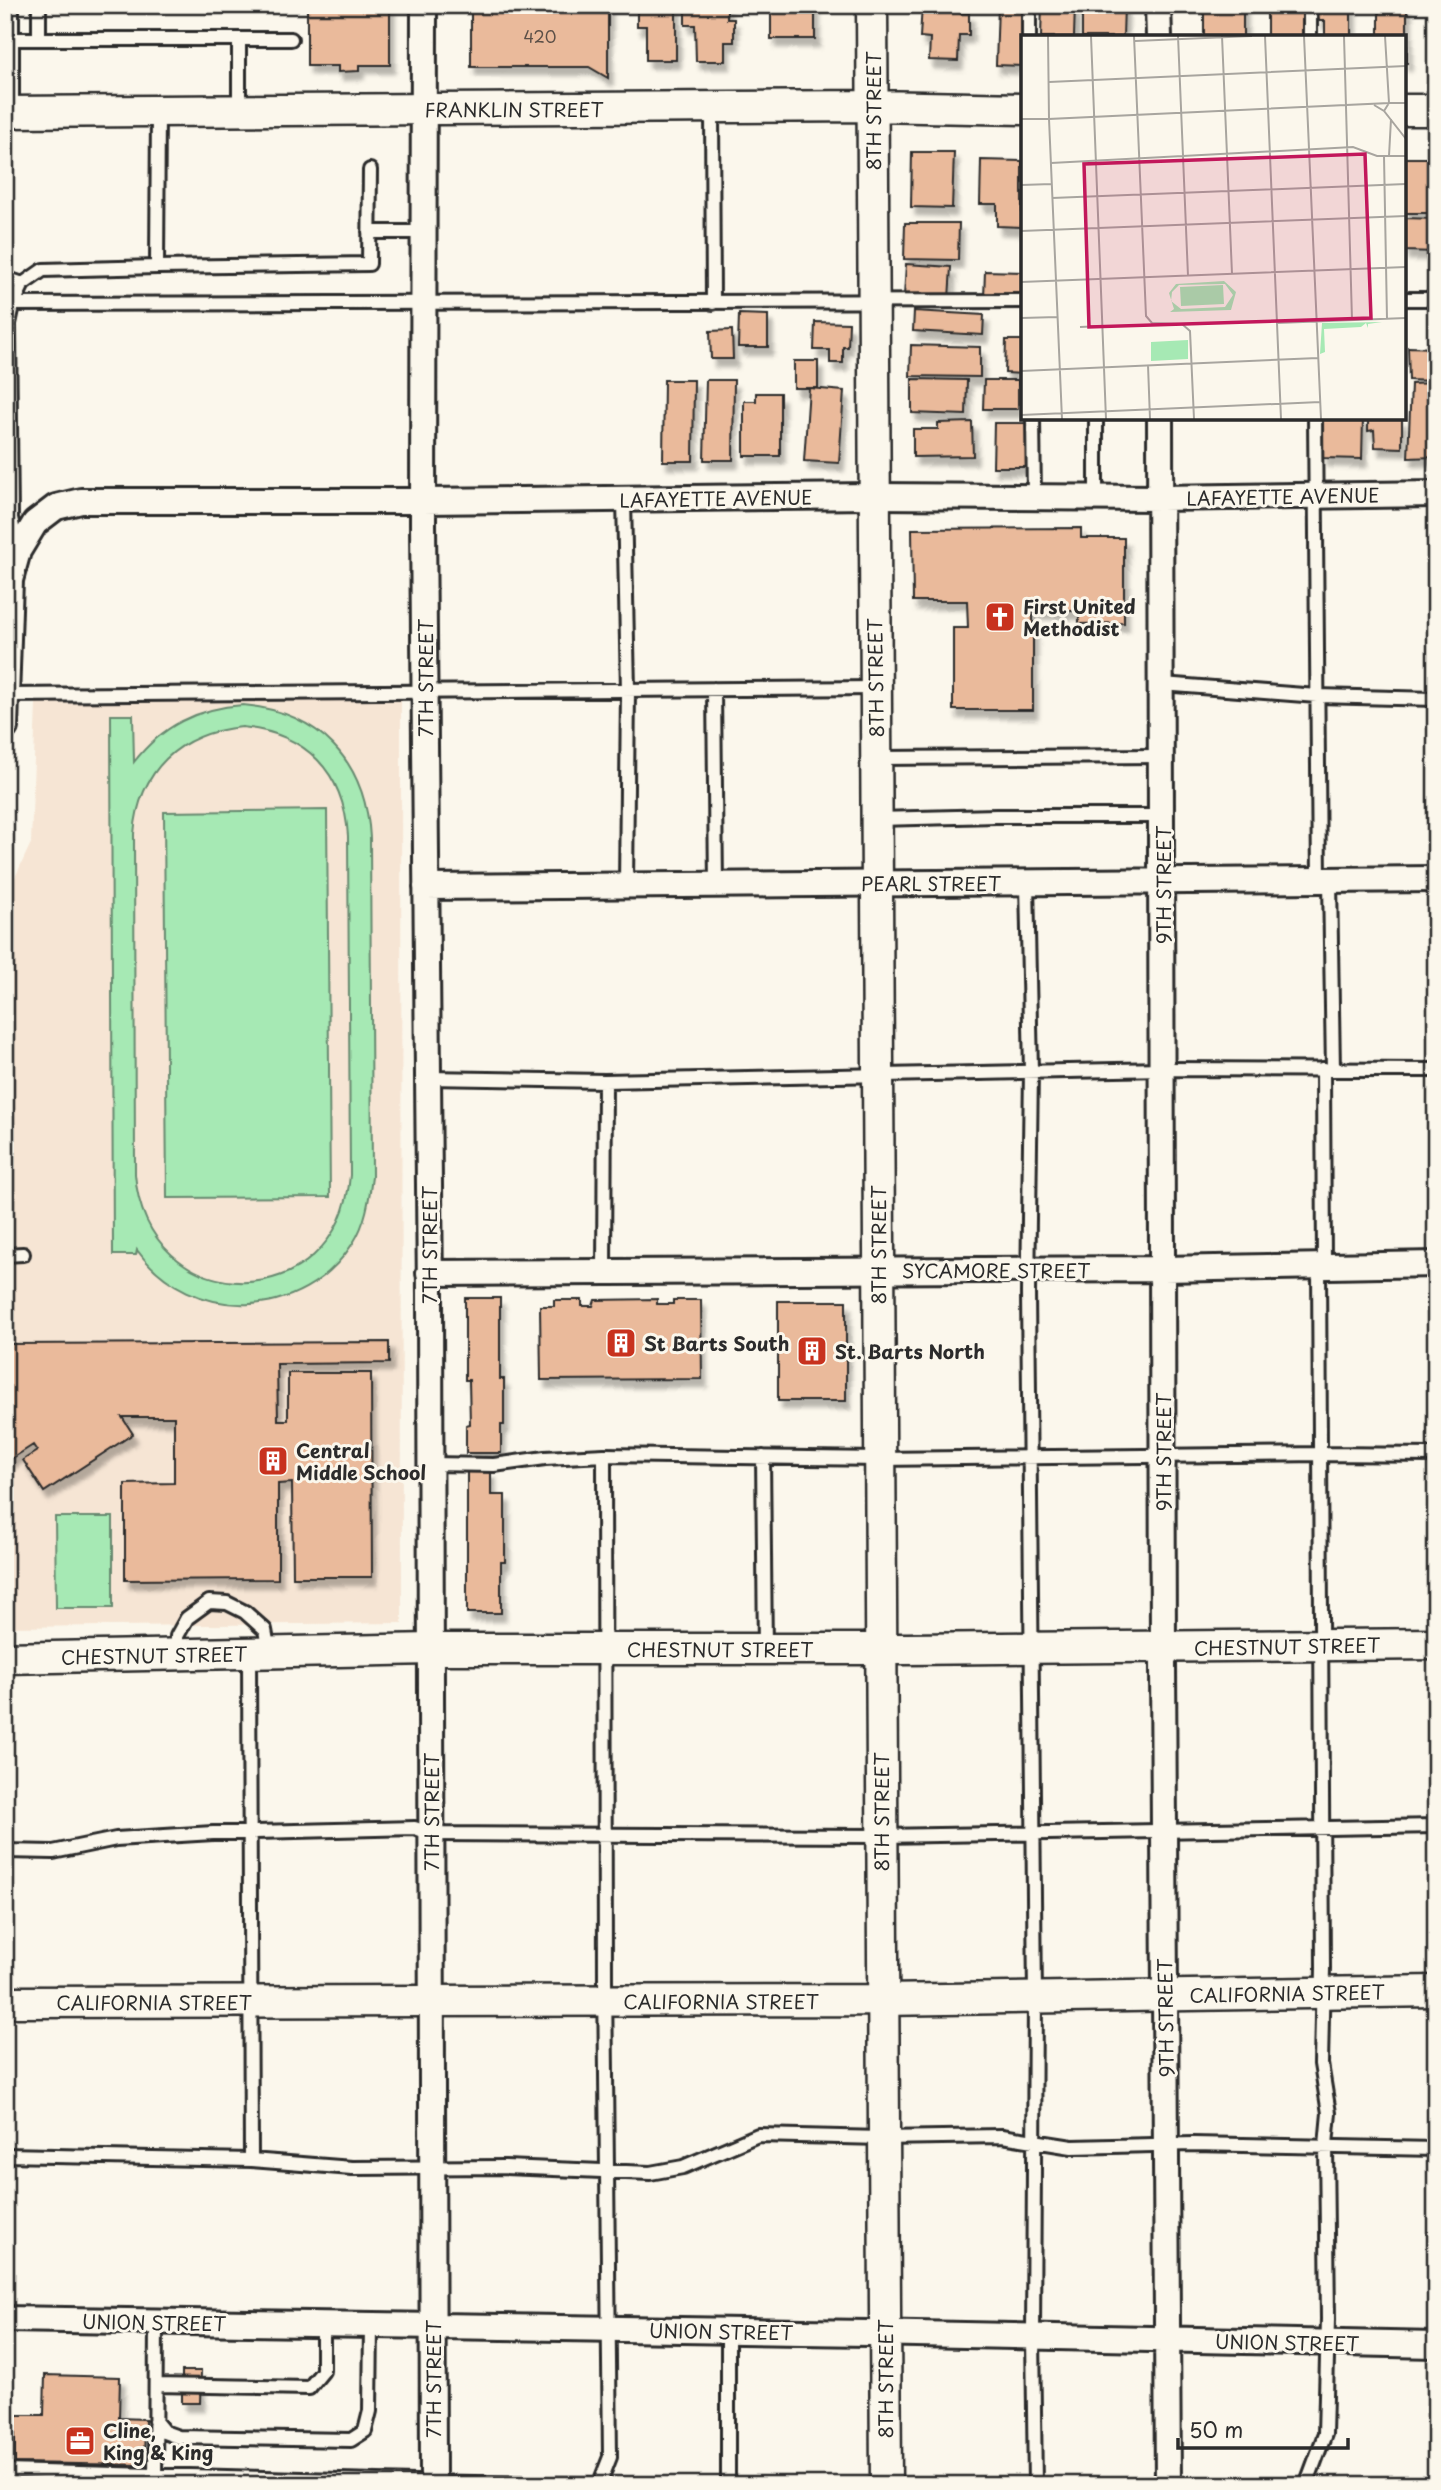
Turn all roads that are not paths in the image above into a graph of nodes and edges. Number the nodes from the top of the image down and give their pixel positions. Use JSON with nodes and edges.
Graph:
{"nodes":[{"id":1,"x":6,"y":5,"type":"edge"},
{"id":2,"x":39,"y":5,"type":"edge"},
{"id":3,"x":424,"y":5,"type":"edge"},
{"id":4,"x":872,"y":5,"type":"edge"},
{"id":5,"x":1029,"y":5,"type":"edge"},
{"id":6,"x":1158,"y":5,"type":"edge"},
{"id":7,"x":1310,"y":5,"type":"edge"},
{"id":8,"x":1029,"y":35,"type":"edge"},
{"id":9,"x":1159,"y":35,"type":"edge"},
{"id":10,"x":1310,"y":35,"type":"edge"},
{"id":11,"x":6,"y":39,"type":"edge"},
{"id":12,"x":39,"y":39,"type":"junction"},
{"id":13,"x":239,"y":39,"type":"junction"},
{"id":14,"x":291,"y":39,"type":"dead end"},
{"id":15,"x":873,"y":106,"type":"junction"},
{"id":16,"x":712,"y":107,"type":"junction"},
{"id":17,"x":425,"y":109,"type":"junction"},
{"id":18,"x":1021,"y":109,"type":"edge"},
{"id":19,"x":1406,"y":110,"type":"edge"},
{"id":20,"x":1436,"y":110,"type":"edge"},
{"id":21,"x":158,"y":111,"type":"junction"},
{"id":22,"x":239,"y":111,"type":"junction"},
{"id":23,"x":5,"y":112,"type":"edge"},
{"id":24,"x":370,"y":170,"type":"dead end"},
{"id":25,"x":369,"y":232,"type":"junction"},
{"id":26,"x":424,"y":232,"type":"junction"},
{"id":27,"x":157,"y":267,"type":"junction"},
{"id":28,"x":5,"y":278,"type":"edge"},
{"id":29,"x":23,"y":284,"type":"junction"},
{"id":30,"x":1406,"y":299,"type":"edge"},
{"id":31,"x":1436,"y":299,"type":"edge"},
{"id":32,"x":1021,"y":301,"type":"edge"},
{"id":33,"x":424,"y":303,"type":"junction"},
{"id":34,"x":713,"y":303,"type":"junction"},
{"id":35,"x":873,"y":303,"type":"junction"},
{"id":36,"x":9,"y":305,"type":"edge"},
{"id":37,"x":1033,"y":420,"type":"edge"},
{"id":38,"x":1096,"y":420,"type":"edge"},
{"id":39,"x":1160,"y":420,"type":"edge"},
{"id":40,"x":1315,"y":420,"type":"edge"},
{"id":41,"x":1436,"y":494,"type":"edge"},
{"id":42,"x":1315,"y":495,"type":"junction"},
{"id":43,"x":873,"y":496,"type":"junction"},
{"id":44,"x":1034,"y":497,"type":"junction"},
{"id":45,"x":1096,"y":498,"type":"junction"},
{"id":46,"x":1161,"y":498,"type":"junction"},
{"id":47,"x":624,"y":499,"type":"junction"},
{"id":48,"x":423,"y":501,"type":"junction"},
{"id":49,"x":18,"y":551,"type":"junction"},
{"id":50,"x":1162,"y":684,"type":"junction"},
{"id":51,"x":876,"y":688,"type":"junction"},
{"id":52,"x":714,"y":689,"type":"junction"},
{"id":53,"x":628,"y":690,"type":"junction"},
{"id":54,"x":425,"y":691,"type":"junction"},
{"id":55,"x":6,"y":695,"type":"edge"},
{"id":56,"x":1317,"y":696,"type":"junction"},
{"id":57,"x":1436,"y":699,"type":"edge"},
{"id":58,"x":5,"y":727,"type":"edge"},
{"id":59,"x":1162,"y":755,"type":"junction"},
{"id":60,"x":876,"y":758,"type":"junction"},
{"id":61,"x":1163,"y":816,"type":"junction"},
{"id":62,"x":877,"y":819,"type":"junction"},
{"id":63,"x":1436,"y":879,"type":"edge"},
{"id":64,"x":1324,"y":880,"type":"junction"},
{"id":65,"x":1163,"y":882,"type":"junction"},
{"id":66,"x":878,"y":883,"type":"junction"},
{"id":67,"x":1027,"y":883,"type":"junction"},
{"id":68,"x":626,"y":885,"type":"junction"},
{"id":69,"x":716,"y":885,"type":"junction"},
{"id":70,"x":426,"y":887,"type":"junction"},
{"id":71,"x":1163,"y":1069,"type":"junction"},
{"id":72,"x":1328,"y":1069,"type":"junction"},
{"id":73,"x":1436,"y":1070,"type":"edge"},
{"id":74,"x":1031,"y":1071,"type":"junction"},
{"id":75,"x":878,"y":1073,"type":"junction"},
{"id":76,"x":428,"y":1078,"type":"junction"},
{"id":77,"x":605,"y":1081,"type":"junction"},
{"id":78,"x":5,"y":1255,"type":"edge"},
{"id":79,"x":23,"y":1255,"type":"dead end"},
{"id":80,"x":1436,"y":1264,"type":"edge"},
{"id":81,"x":1322,"y":1266,"type":"junction"},
{"id":82,"x":1163,"y":1269,"type":"junction"},
{"id":83,"x":878,"y":1270,"type":"junction"},
{"id":84,"x":1028,"y":1270,"type":"junction"},
{"id":85,"x":604,"y":1272,"type":"junction"},
{"id":86,"x":429,"y":1273,"type":"junction"},
{"id":87,"x":1322,"y":1454,"type":"junction"},
{"id":88,"x":604,"y":1455,"type":"junction"},
{"id":89,"x":1163,"y":1455,"type":"junction"},
{"id":90,"x":1436,"y":1455,"type":"edge"},
{"id":91,"x":763,"y":1457,"type":"junction"},
{"id":92,"x":1029,"y":1457,"type":"junction"},
{"id":93,"x":879,"y":1459,"type":"junction"},
{"id":94,"x":430,"y":1464,"type":"junction"},
{"id":95,"x":1436,"y":1644,"type":"edge"},
{"id":96,"x":1322,"y":1645,"type":"junction"},
{"id":97,"x":1163,"y":1647,"type":"junction"},
{"id":98,"x":1032,"y":1648,"type":"junction"},
{"id":99,"x":431,"y":1649,"type":"junction"},
{"id":100,"x":604,"y":1649,"type":"junction"},
{"id":101,"x":765,"y":1649,"type":"junction"},
{"id":102,"x":880,"y":1649,"type":"junction"},
{"id":103,"x":259,"y":1653,"type":"junction"},
{"id":104,"x":177,"y":1655,"type":"junction"},
{"id":105,"x":5,"y":1658,"type":"edge"},
{"id":106,"x":1436,"y":1826,"type":"edge"},
{"id":107,"x":1323,"y":1828,"type":"junction"},
{"id":108,"x":1164,"y":1830,"type":"junction"},
{"id":109,"x":251,"y":1832,"type":"junction"},
{"id":110,"x":1032,"y":1832,"type":"junction"},
{"id":111,"x":430,"y":1834,"type":"junction"},
{"id":112,"x":605,"y":1835,"type":"junction"},
{"id":113,"x":881,"y":1836,"type":"junction"},
{"id":114,"x":5,"y":1851,"type":"edge"},
{"id":115,"x":1436,"y":1991,"type":"edge"},
{"id":116,"x":1323,"y":1992,"type":"junction"},
{"id":117,"x":1165,"y":1995,"type":"junction"},
{"id":118,"x":1035,"y":1997,"type":"junction"},
{"id":119,"x":882,"y":2000,"type":"junction"},
{"id":120,"x":605,"y":2001,"type":"junction"},
{"id":121,"x":5,"y":2002,"type":"edge"},
{"id":122,"x":249,"y":2002,"type":"junction"},
{"id":123,"x":430,"y":2002,"type":"junction"},
{"id":124,"x":882,"y":2138,"type":"junction"},
{"id":125,"x":1034,"y":2141,"type":"junction"},
{"id":126,"x":1167,"y":2144,"type":"junction"},
{"id":127,"x":1326,"y":2145,"type":"junction"},
{"id":128,"x":1436,"y":2149,"type":"edge"},
{"id":129,"x":5,"y":2154,"type":"edge"},
{"id":130,"x":251,"y":2160,"type":"junction"},
{"id":131,"x":432,"y":2168,"type":"junction"},
{"id":132,"x":608,"y":2171,"type":"junction"},
{"id":133,"x":5,"y":2319,"type":"edge"},
{"id":134,"x":156,"y":2322,"type":"junction"},
{"id":135,"x":323,"y":2325,"type":"junction"},
{"id":136,"x":371,"y":2326,"type":"junction"},
{"id":137,"x":433,"y":2327,"type":"junction"},
{"id":138,"x":607,"y":2329,"type":"junction"},
{"id":139,"x":728,"y":2331,"type":"junction"},
{"id":140,"x":885,"y":2333,"type":"junction"},
{"id":141,"x":1032,"y":2336,"type":"junction"},
{"id":142,"x":1168,"y":2340,"type":"junction"},
{"id":143,"x":1328,"y":2343,"type":"junction"},
{"id":144,"x":1436,"y":2344,"type":"edge"},
{"id":145,"x":156,"y":2385,"type":"junction"},
{"id":146,"x":155,"y":2421,"type":"junction"},
{"id":147,"x":5,"y":2471,"type":"edge"},
{"id":148,"x":155,"y":2480,"type":"edge"},
{"id":149,"x":433,"y":2484,"type":"edge"},
{"id":150,"x":601,"y":2485,"type":"edge"},
{"id":151,"x":728,"y":2485,"type":"edge"},
{"id":152,"x":886,"y":2485,"type":"edge"},
{"id":153,"x":1035,"y":2485,"type":"edge"},
{"id":154,"x":1168,"y":2485,"type":"edge"},
{"id":155,"x":1306,"y":2485,"type":"edge"}],
"edges":[{"from":1,"to":11,"type":"street"},
{"from":2,"to":12,"type":"lane"},
{"from":3,"to":17,"type":"street","name":"7TH STREET"},
{"from":4,"to":15,"type":"street","name":"8TH STREET"},
{"from":5,"to":8,"type":"lane"},
{"from":6,"to":9,"type":"street"},
{"from":7,"to":10,"type":"lane"},
{"from":11,"to":12,"type":"lane"},
{"from":11,"to":23,"type":"street"},
{"from":12,"to":13,"type":"lane"},
{"from":13,"to":14,"type":"lane"},
{"from":13,"to":22,"type":"lane"},
{"from":15,"to":16,"type":"street","name":"FRANKLIN STREET"},
{"from":15,"to":18,"type":"street","name":"FRANKLIN STREET"},
{"from":15,"to":35,"type":"street","name":"8TH STREET"},
{"from":16,"to":17,"type":"street","name":"FRANKLIN STREET"},
{"from":16,"to":34,"type":"lane"},
{"from":17,"to":22,"type":"street","name":"FRANKLIN STREET"},
{"from":17,"to":26,"type":"street","name":"7TH STREET"},
{"from":19,"to":20,"type":"street"},
{"from":21,"to":22,"type":"street","name":"FRANKLIN STREET"},
{"from":21,"to":23,"type":"street","name":"FRANKLIN STREET"},
{"from":21,"to":27,"type":"lane"},
{"from":24,"to":25,"type":"lane"},
{"from":25,"to":26,"type":"lane"},
{"from":25,"to":27,"type":"lane"},
{"from":26,"to":33,"type":"street","name":"7TH STREET"},
{"from":27,"to":29,"type":"lane"},
{"from":28,"to":29,"type":"lane"},
{"from":29,"to":36,"type":"lane"},
{"from":30,"to":31,"type":"lane"},
{"from":32,"to":35,"type":"lane"},
{"from":33,"to":34,"type":"lane"},
{"from":33,"to":36,"type":"lane"},
{"from":33,"to":48,"type":"street","name":"7TH STREET"},
{"from":34,"to":35,"type":"lane"},
{"from":35,"to":43,"type":"street","name":"8TH STREET"},
{"from":36,"to":49,"type":"lane"},
{"from":37,"to":44,"type":"lane"},
{"from":38,"to":45,"type":"lane"},
{"from":39,"to":46,"type":"street","name":"9TH STREET"},
{"from":40,"to":42,"type":"lane"},
{"from":41,"to":42,"type":"street","name":"LAFAYETTE AVENUE"},
{"from":42,"to":46,"type":"street","name":"LAFAYETTE AVENUE"},
{"from":42,"to":56,"type":"lane"},
{"from":43,"to":44,"type":"street","name":"LAFAYETTE AVENUE"},
{"from":43,"to":47,"type":"street","name":"LAFAYETTE AVENUE"},
{"from":43,"to":51,"type":"street","name":"8TH STREET"},
{"from":44,"to":45,"type":"street","name":"LAFAYETTE AVENUE"},
{"from":45,"to":46,"type":"street","name":"LAFAYETTE AVENUE"},
{"from":46,"to":50,"type":"street","name":"9TH STREET"},
{"from":47,"to":48,"type":"street","name":"LAFAYETTE AVENUE"},
{"from":47,"to":53,"type":"lane"},
{"from":48,"to":49,"type":"street","name":"LAFAYETTE AVENUE"},
{"from":48,"to":54,"type":"street","name":"7TH STREET"},
{"from":49,"to":55,"type":"street","name":"LAFAYETTE AVENUE"},
{"from":50,"to":56,"type":"lane"},
{"from":50,"to":59,"type":"street","name":"9TH STREET"},
{"from":51,"to":52,"type":"lane"},
{"from":51,"to":60,"type":"street","name":"8TH STREET"},
{"from":52,"to":53,"type":"lane"},
{"from":52,"to":69,"type":"lane"},
{"from":53,"to":54,"type":"lane"},
{"from":53,"to":68,"type":"lane"},
{"from":54,"to":55,"type":"lane"},
{"from":54,"to":70,"type":"street","name":"7TH STREET"},
{"from":55,"to":58,"type":"street","name":"LAFAYETTE AVENUE"},
{"from":56,"to":57,"type":"lane"},
{"from":56,"to":64,"type":"lane"},
{"from":59,"to":60,"type":"lane"},
{"from":59,"to":61,"type":"street","name":"9TH STREET"},
{"from":60,"to":62,"type":"street","name":"8TH STREET"},
{"from":61,"to":62,"type":"lane"},
{"from":61,"to":65,"type":"street","name":"9TH STREET"},
{"from":62,"to":66,"type":"street","name":"8TH STREET"},
{"from":63,"to":64,"type":"street","name":"PEARL STREET"},
{"from":64,"to":65,"type":"street","name":"PEARL STREET"},
{"from":64,"to":72,"type":"lane"},
{"from":65,"to":67,"type":"street","name":"PEARL STREET"},
{"from":65,"to":71,"type":"street","name":"9TH STREET"},
{"from":66,"to":67,"type":"street","name":"PEARL STREET"},
{"from":66,"to":69,"type":"street","name":"PEARL STREET"},
{"from":66,"to":75,"type":"street","name":"8TH STREET"},
{"from":67,"to":74,"type":"lane"},
{"from":68,"to":69,"type":"street","name":"PEARL STREET"},
{"from":68,"to":70,"type":"street","name":"PEARL STREET"},
{"from":70,"to":76,"type":"street","name":"7TH STREET"},
{"from":71,"to":72,"type":"lane"},
{"from":71,"to":74,"type":"lane"},
{"from":71,"to":82,"type":"street","name":"9TH STREET"},
{"from":72,"to":73,"type":"lane"},
{"from":72,"to":81,"type":"lane"},
{"from":74,"to":75,"type":"lane"},
{"from":74,"to":84,"type":"lane"},
{"from":75,"to":77,"type":"lane"},
{"from":75,"to":83,"type":"street","name":"8TH STREET"},
{"from":76,"to":77,"type":"lane"},
{"from":76,"to":86,"type":"street","name":"7TH STREET"},
{"from":77,"to":85,"type":"lane"},
{"from":78,"to":79,"type":"lane"},
{"from":80,"to":81,"type":"street","name":"SYCAMORE STREET"},
{"from":81,"to":82,"type":"street","name":"SYCAMORE STREET"},
{"from":81,"to":87,"type":"lane"},
{"from":82,"to":84,"type":"street","name":"SYCAMORE STREET"},
{"from":82,"to":89,"type":"street","name":"9TH STREET"},
{"from":83,"to":84,"type":"street","name":"SYCAMORE STREET"},
{"from":83,"to":85,"type":"street","name":"SYCAMORE STREET"},
{"from":83,"to":93,"type":"street","name":"8TH STREET"},
{"from":84,"to":92,"type":"lane"},
{"from":85,"to":86,"type":"street","name":"SYCAMORE STREET"},
{"from":86,"to":94,"type":"street","name":"7TH STREET"},
{"from":87,"to":89,"type":"lane"},
{"from":87,"to":90,"type":"lane"},
{"from":87,"to":96,"type":"lane"},
{"from":88,"to":91,"type":"lane"},
{"from":88,"to":94,"type":"lane"},
{"from":88,"to":100,"type":"lane"},
{"from":89,"to":92,"type":"lane"},
{"from":89,"to":97,"type":"street","name":"9TH STREET"},
{"from":91,"to":93,"type":"lane"},
{"from":91,"to":101,"type":"lane"},
{"from":92,"to":93,"type":"lane"},
{"from":92,"to":98,"type":"lane"},
{"from":93,"to":102,"type":"street","name":"8TH STREET"},
{"from":94,"to":99,"type":"street","name":"7TH STREET"},
{"from":95,"to":96,"type":"street","name":"CHESTNUT STREET"},
{"from":96,"to":97,"type":"street","name":"CHESTNUT STREET"},
{"from":96,"to":107,"type":"lane"},
{"from":97,"to":98,"type":"street","name":"CHESTNUT STREET"},
{"from":97,"to":108,"type":"street","name":"9TH STREET"},
{"from":98,"to":102,"type":"street","name":"CHESTNUT STREET"},
{"from":98,"to":110,"type":"lane"},
{"from":99,"to":100,"type":"street","name":"CHESTNUT STREET"},
{"from":99,"to":103,"type":"street","name":"CHESTNUT STREET"},
{"from":99,"to":111,"type":"street","name":"7TH STREET"},
{"from":100,"to":101,"type":"street","name":"CHESTNUT STREET"},
{"from":100,"to":112,"type":"lane"},
{"from":101,"to":102,"type":"street","name":"CHESTNUT STREET"},
{"from":102,"to":113,"type":"street","name":"8TH STREET"},
{"from":103,"to":104,"type":"street","name":"CHESTNUT STREET"},
{"from":103,"to":104,"type":"lane"},
{"from":103,"to":109,"type":"lane"},
{"from":104,"to":105,"type":"street","name":"CHESTNUT STREET"},
{"from":106,"to":107,"type":"lane"},
{"from":107,"to":108,"type":"lane"},
{"from":107,"to":116,"type":"lane"},
{"from":108,"to":110,"type":"lane"},
{"from":108,"to":117,"type":"street","name":"9TH STREET"},
{"from":109,"to":111,"type":"lane"},
{"from":109,"to":114,"type":"lane"},
{"from":109,"to":122,"type":"lane"},
{"from":110,"to":113,"type":"lane"},
{"from":110,"to":118,"type":"lane"},
{"from":111,"to":112,"type":"lane"},
{"from":111,"to":123,"type":"street","name":"7TH STREET"},
{"from":112,"to":113,"type":"lane"},
{"from":112,"to":120,"type":"lane"},
{"from":113,"to":119,"type":"street","name":"8TH STREET"},
{"from":115,"to":116,"type":"street","name":"CALIFORNIA STREET"},
{"from":116,"to":117,"type":"street","name":"CALIFORNIA STREET"},
{"from":116,"to":127,"type":"lane"},
{"from":117,"to":118,"type":"street","name":"CALIFORNIA STREET"},
{"from":117,"to":126,"type":"street","name":"9TH STREET"},
{"from":118,"to":119,"type":"street","name":"CALIFORNIA STREET"},
{"from":118,"to":125,"type":"lane"},
{"from":119,"to":120,"type":"street","name":"CALIFORNIA STREET"},
{"from":119,"to":124,"type":"street","name":"8TH STREET"},
{"from":120,"to":123,"type":"street","name":"CALIFORNIA STREET"},
{"from":120,"to":132,"type":"lane"},
{"from":121,"to":122,"type":"street","name":"CALIFORNIA STREET"},
{"from":122,"to":123,"type":"street","name":"CALIFORNIA STREET"},
{"from":122,"to":130,"type":"lane"},
{"from":123,"to":131,"type":"street","name":"7TH STREET"},
{"from":124,"to":125,"type":"lane"},
{"from":124,"to":132,"type":"lane"},
{"from":124,"to":140,"type":"street","name":"8TH STREET"},
{"from":125,"to":126,"type":"lane"},
{"from":125,"to":141,"type":"lane"},
{"from":126,"to":127,"type":"lane"},
{"from":126,"to":142,"type":"street","name":"9TH STREET"},
{"from":127,"to":128,"type":"lane"},
{"from":127,"to":143,"type":"lane"},
{"from":129,"to":130,"type":"lane"},
{"from":130,"to":131,"type":"lane"},
{"from":131,"to":132,"type":"lane"},
{"from":131,"to":137,"type":"street","name":"7TH STREET"},
{"from":132,"to":138,"type":"lane"},
{"from":133,"to":134,"type":"street","name":"UNION STREET"},
{"from":134,"to":135,"type":"street","name":"UNION STREET"},
{"from":134,"to":145,"type":"lane"},
{"from":135,"to":136,"type":"street","name":"UNION STREET"},
{"from":135,"to":145,"type":"lane"},
{"from":136,"to":137,"type":"street","name":"UNION STREET"},
{"from":136,"to":146,"type":"lane"},
{"from":137,"to":138,"type":"street","name":"UNION STREET"},
{"from":137,"to":149,"type":"street","name":"7TH STREET"},
{"from":138,"to":139,"type":"street","name":"UNION STREET"},
{"from":138,"to":150,"type":"lane"},
{"from":139,"to":140,"type":"street","name":"UNION STREET"},
{"from":139,"to":151,"type":"lane"},
{"from":140,"to":141,"type":"street","name":"UNION STREET"},
{"from":140,"to":152,"type":"street","name":"8TH STREET"},
{"from":141,"to":142,"type":"street","name":"UNION STREET"},
{"from":141,"to":153,"type":"lane"},
{"from":142,"to":143,"type":"street","name":"UNION STREET"},
{"from":142,"to":154,"type":"street","name":"9TH STREET"},
{"from":143,"to":144,"type":"street","name":"UNION STREET"},
{"from":143,"to":155,"type":"lane"},
{"from":145,"to":146,"type":"lane"},
{"from":146,"to":148,"type":"lane"},
{"from":147,"to":148,"type":"lane"},
{"from":148,"to":149,"type":"lane"},
{"from":149,"to":150,"type":"lane"}]}
